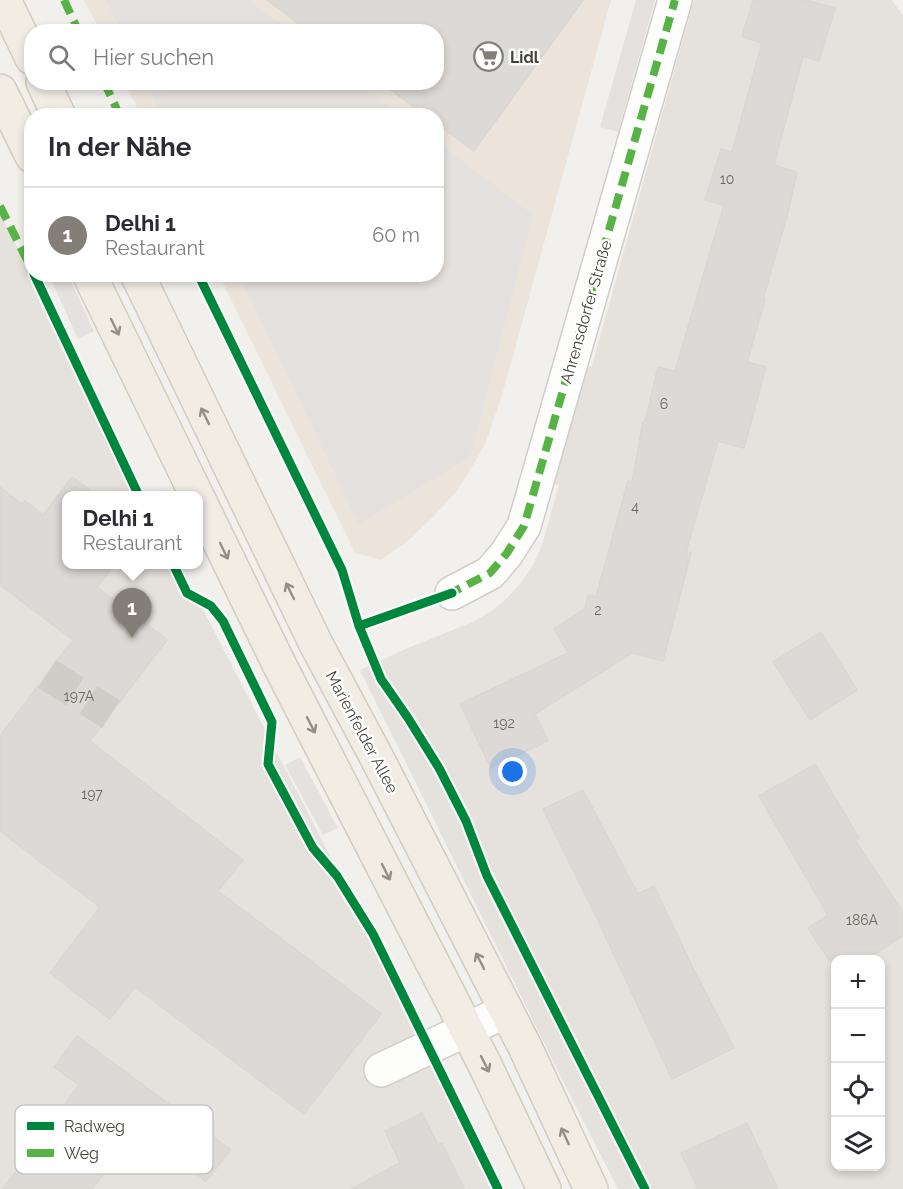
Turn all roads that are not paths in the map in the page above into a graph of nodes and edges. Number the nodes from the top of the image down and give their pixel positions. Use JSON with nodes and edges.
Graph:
{"nodes":[{"id":1,"x":4,"y":0,"type":"edge"},
{"id":2,"x":675,"y":0,"type":"edge"},
{"id":3,"x":24,"y":41,"type":"edge"},
{"id":4,"x":47,"y":90,"type":"edge"},
{"id":5,"x":0,"y":91,"type":"edge"},
{"id":6,"x":55,"y":108,"type":"edge"},
{"id":7,"x":24,"y":140,"type":"edge"},
{"id":8,"x":93,"y":282,"type":"edge"},
{"id":9,"x":141,"y":282,"type":"edge"},
{"id":10,"x":194,"y":491,"type":"edge"},
{"id":11,"x":203,"y":509,"type":"edge"},
{"id":12,"x":452,"y":593,"type":"dead end"},
{"id":13,"x":506,"y":1011,"type":"junction"},
{"id":14,"x":466,"y":1029,"type":"junction"},
{"id":15,"x":381,"y":1071,"type":"dead end"},
{"id":16,"x":544,"y":1189,"type":"edge"},
{"id":17,"x":591,"y":1189,"type":"edge"}],
"edges":[{"from":1,"to":3,"type":"main road"},
{"from":2,"to":12,"type":"street","name":"Ahrensdorfer Straße"},
{"from":4,"to":6,"type":"main road"},
{"from":5,"to":7,"type":"main road"},
{"from":8,"to":10,"type":"main road","one_way":true},
{"from":13,"to":9,"type":"main road","name":"Marienfelder Allee","one_way":true},
{"from":11,"to":14,"type":"main road","one_way":true},
{"from":13,"to":14,"type":"street"},
{"from":17,"to":13,"type":"main road","name":"Marienfelder Allee","one_way":true},
{"from":14,"to":15,"type":"street"},
{"from":14,"to":16,"type":"main road","one_way":true}]}
